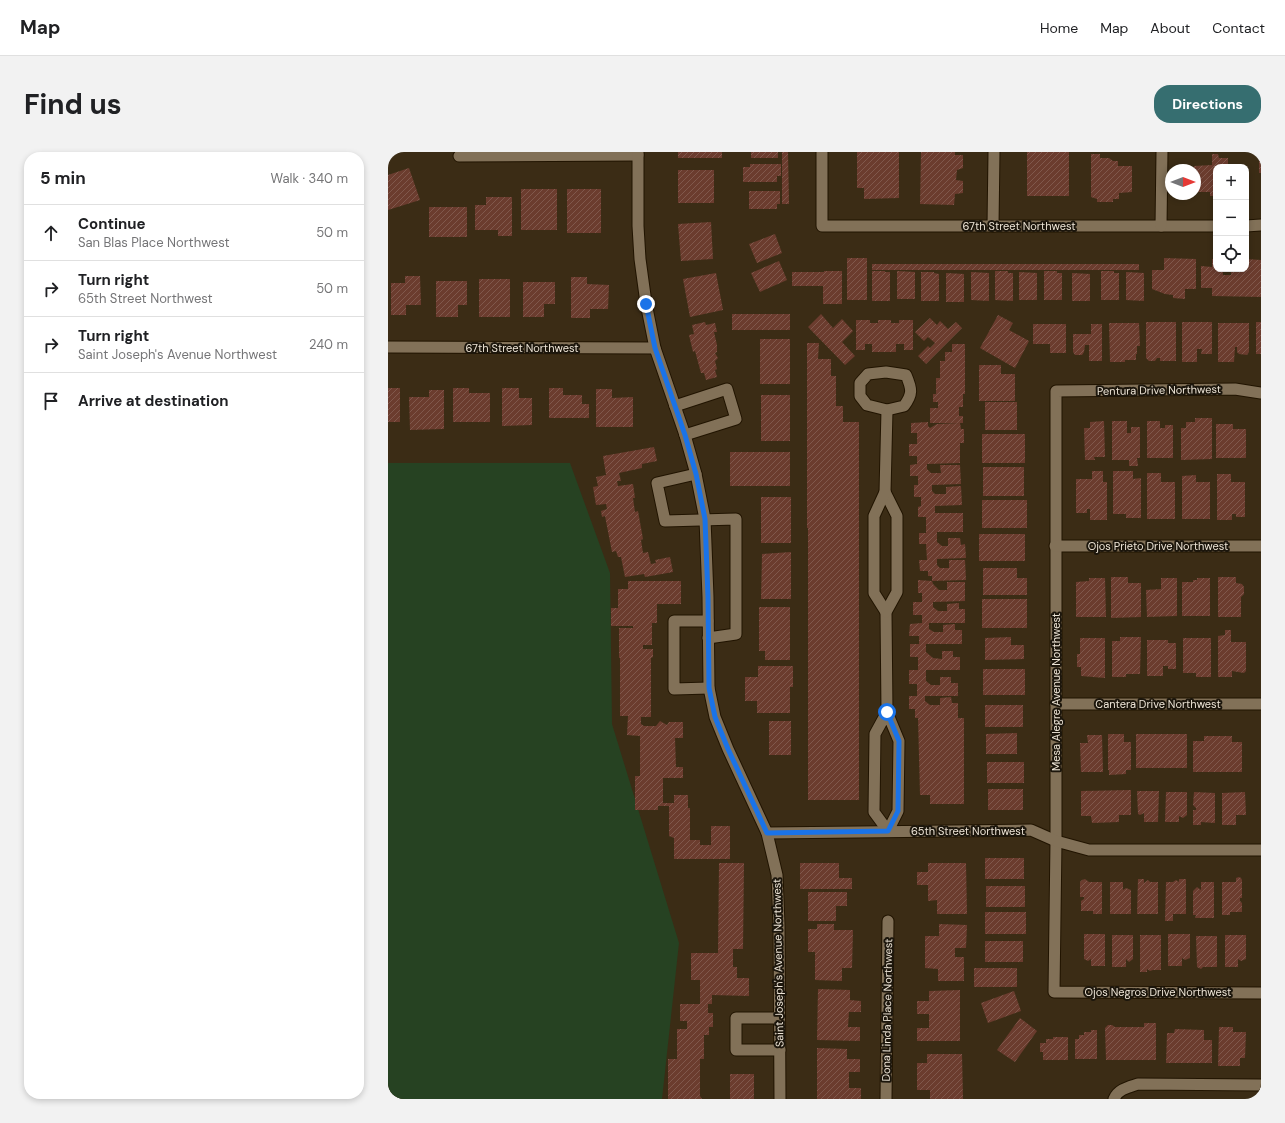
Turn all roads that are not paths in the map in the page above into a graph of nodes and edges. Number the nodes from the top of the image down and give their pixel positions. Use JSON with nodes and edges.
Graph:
{"nodes":[{"id":1,"x":822,"y":152,"type":"edge"},
{"id":2,"x":994,"y":152,"type":"edge"},
{"id":3,"x":1162,"y":152,"type":"edge"},
{"id":4,"x":638,"y":154,"type":"edge"},
{"id":5,"x":459,"y":156,"type":"dead end"},
{"id":6,"x":993,"y":226,"type":"junction"},
{"id":7,"x":1161,"y":226,"type":"junction"},
{"id":8,"x":1213,"y":226,"type":"edge"},
{"id":9,"x":1249,"y":226,"type":"edge"},
{"id":10,"x":1261,"y":226,"type":"edge"},
{"id":11,"x":388,"y":347,"type":"edge"},
{"id":12,"x":655,"y":348,"type":"junction"},
{"id":13,"x":1056,"y":391,"type":"joint"},
{"id":14,"x":1261,"y":393,"type":"edge"},
{"id":15,"x":675,"y":406,"type":"junction"},
{"id":16,"x":887,"y":410,"type":"junction"},
{"id":17,"x":685,"y":435,"type":"junction"},
{"id":18,"x":696,"y":474,"type":"junction"},
{"id":19,"x":885,"y":492,"type":"junction"},
{"id":20,"x":705,"y":519,"type":"junction"},
{"id":21,"x":1055,"y":546,"type":"junction"},
{"id":22,"x":1261,"y":546,"type":"edge"},
{"id":23,"x":886,"y":612,"type":"junction"},
{"id":24,"x":708,"y":621,"type":"junction"},
{"id":25,"x":708,"y":638,"type":"junction"},
{"id":26,"x":709,"y":688,"type":"junction"},
{"id":27,"x":1056,"y":704,"type":"junction"},
{"id":28,"x":1261,"y":704,"type":"edge"},
{"id":29,"x":887,"y":712,"type":"junction"},
{"id":30,"x":888,"y":831,"type":"junction"},
{"id":31,"x":767,"y":833,"type":"junction"},
{"id":32,"x":1056,"y":841,"type":"junction"},
{"id":33,"x":1261,"y":850,"type":"edge"},
{"id":34,"x":888,"y":921,"type":"dead end"},
{"id":35,"x":1054,"y":992,"type":"joint"},
{"id":36,"x":1261,"y":993,"type":"edge"},
{"id":37,"x":779,"y":1018,"type":"junction"},
{"id":38,"x":780,"y":1050,"type":"junction"},
{"id":39,"x":1261,"y":1085,"type":"edge"},
{"id":40,"x":1114,"y":1097,"type":"edge"},
{"id":41,"x":780,"y":1099,"type":"edge"},
{"id":42,"x":886,"y":1099,"type":"edge"}],
"edges":[{"from":1,"to":6,"type":"street","name":"67th Street Northwest"},
{"from":2,"to":6,"type":"street"},
{"from":3,"to":7,"type":"street"},
{"from":4,"to":5,"type":"street"},
{"from":4,"to":12,"type":"street","name":"Saint Joseph's Avenue Northwest"},
{"from":6,"to":7,"type":"street","name":"67th Street Northwest"},
{"from":7,"to":8,"type":"street","name":"67th Street Northwest"},
{"from":9,"to":10,"type":"street"},
{"from":11,"to":12,"type":"street","name":"67th Street Northwest"},
{"from":12,"to":15,"type":"street","name":"Saint Joseph's Avenue Northwest"},
{"from":13,"to":14,"type":"street","name":"Pentura Drive Northwest"},
{"from":13,"to":21,"type":"street","name":"Mesa Alegre Avenue Northwest"},
{"from":15,"to":17,"type":"street","name":"Saint Joseph's Avenue Northwest"},
{"from":15,"to":17,"type":"street"},
{"from":16,"to":16,"type":"street"},
{"from":16,"to":19,"type":"street"},
{"from":17,"to":18,"type":"street","name":"Saint Joseph's Avenue Northwest"},
{"from":18,"to":20,"type":"street","name":"Saint Joseph's Avenue Northwest"},
{"from":18,"to":20,"type":"street"},
{"from":19,"to":23,"type":"street"},
{"from":19,"to":23,"type":"street"},
{"from":20,"to":24,"type":"street","name":"Saint Joseph's Avenue Northwest"},
{"from":20,"to":25,"type":"street"},
{"from":21,"to":22,"type":"street","name":"Ojos Prieto Drive Northwest"},
{"from":21,"to":27,"type":"street","name":"Mesa Alegre Avenue Northwest"},
{"from":23,"to":29,"type":"street"},
{"from":24,"to":25,"type":"street","name":"Saint Joseph's Avenue Northwest"},
{"from":24,"to":26,"type":"street"},
{"from":25,"to":26,"type":"street","name":"Saint Joseph's Avenue Northwest"},
{"from":26,"to":31,"type":"street","name":"Saint Joseph's Avenue Northwest"},
{"from":27,"to":28,"type":"street","name":"Cantera Drive Northwest"},
{"from":27,"to":32,"type":"street","name":"Mesa Alegre Avenue Northwest"},
{"from":29,"to":30,"type":"street"},
{"from":29,"to":30,"type":"street"},
{"from":30,"to":31,"type":"street","name":"65th Street Northwest"},
{"from":30,"to":32,"type":"street","name":"65th Street Northwest"},
{"from":31,"to":37,"type":"street","name":"Saint Joseph's Avenue Northwest"},
{"from":32,"to":33,"type":"street","name":"65th Street Northwest"},
{"from":32,"to":35,"type":"street","name":"Mesa Alegre Avenue Northwest"},
{"from":34,"to":42,"type":"street","name":"Dona Linda Place Northwest"},
{"from":35,"to":36,"type":"street","name":"Ojos Negros Drive Northwest"},
{"from":37,"to":38,"type":"street","name":"Saint Joseph's Avenue Northwest"},
{"from":37,"to":38,"type":"street"},
{"from":38,"to":41,"type":"street","name":"Saint Joseph's Avenue Northwest"},
{"from":39,"to":40,"type":"street"}]}
